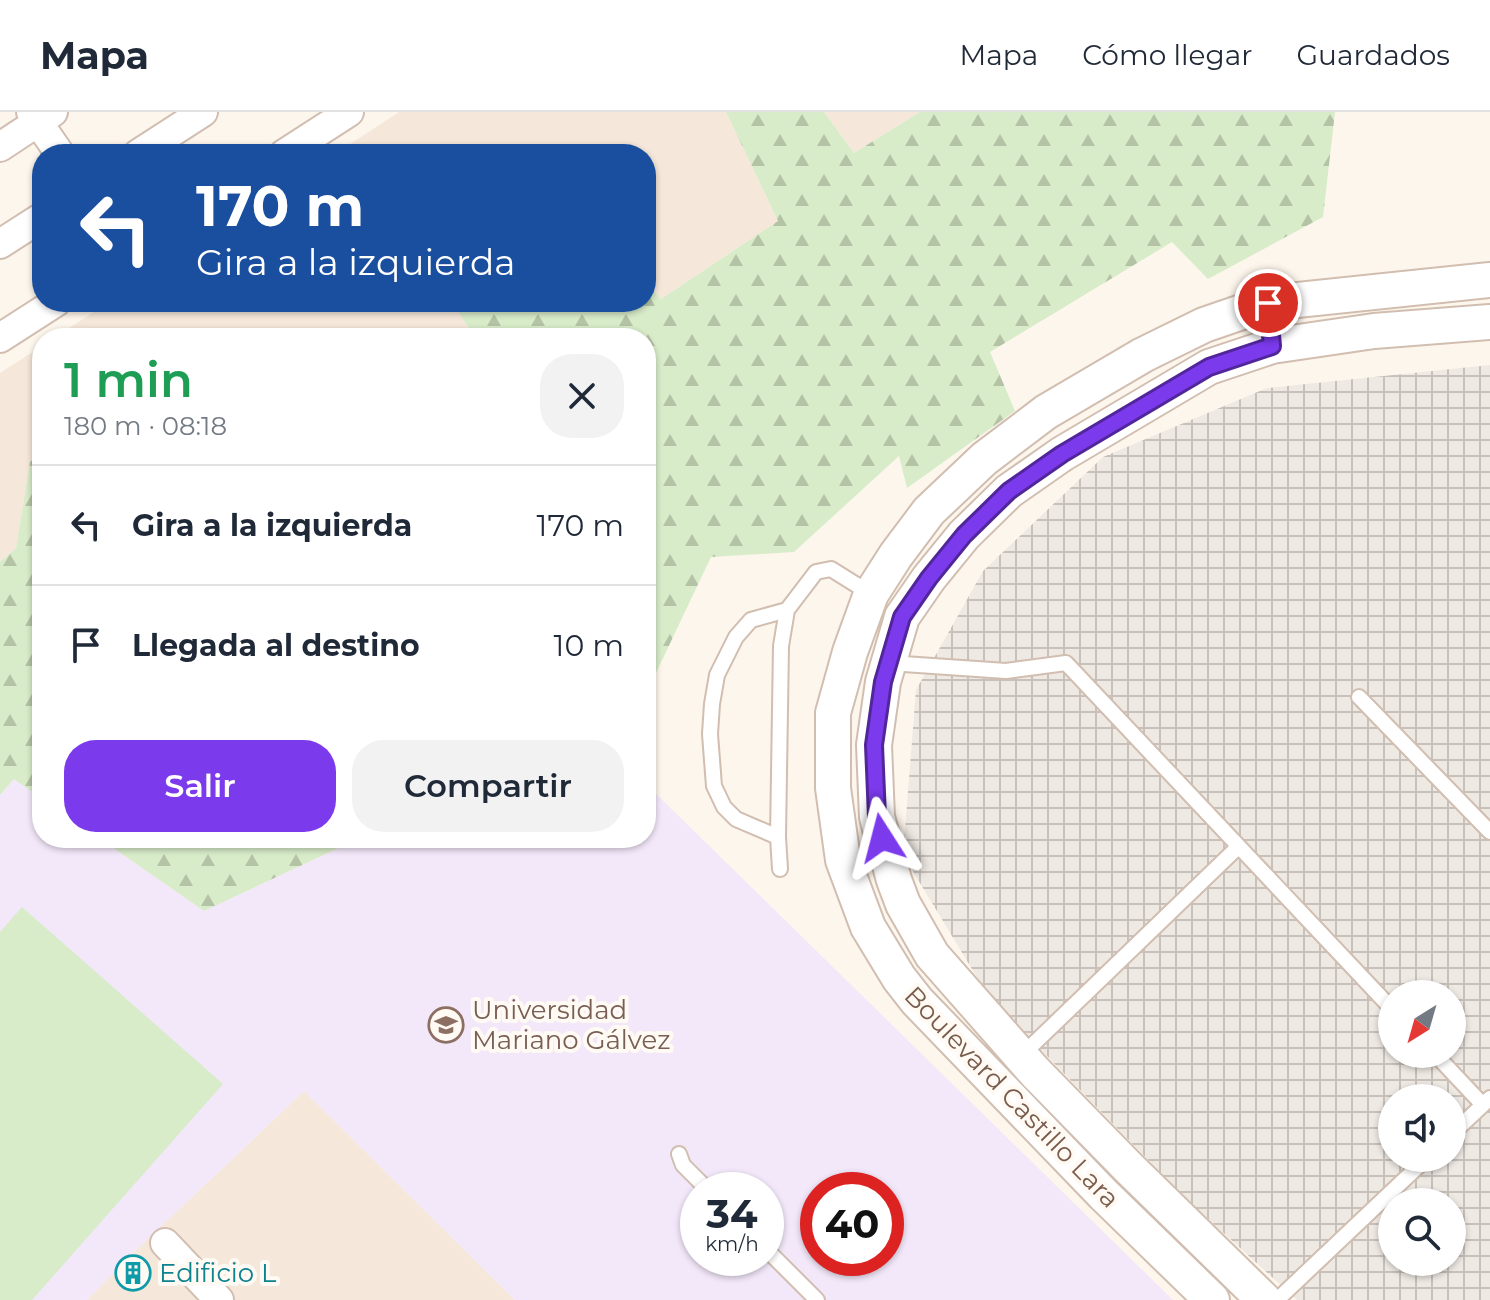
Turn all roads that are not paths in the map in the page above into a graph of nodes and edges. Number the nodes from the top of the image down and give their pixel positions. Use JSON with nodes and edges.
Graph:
{"nodes":[{"id":1,"x":203,"y":112,"type":"edge"},
{"id":2,"x":349,"y":112,"type":"edge"},
{"id":3,"x":41,"y":115,"type":"edge"},
{"id":4,"x":55,"y":144,"type":"edge"},
{"id":5,"x":153,"y":144,"type":"edge"},
{"id":6,"x":299,"y":144,"type":"edge"},
{"id":7,"x":0,"y":147,"type":"edge"},
{"id":8,"x":32,"y":223,"type":"edge"},
{"id":9,"x":0,"y":244,"type":"edge"},
{"id":10,"x":1490,"y":280,"type":"edge"},
{"id":11,"x":1268,"y":303,"type":"junction"},
{"id":12,"x":40,"y":312,"type":"edge"},
{"id":13,"x":1490,"y":322,"type":"edge"},
{"id":14,"x":0,"y":338,"type":"edge"},
{"id":15,"x":1272,"y":346,"type":"junction"},
{"id":16,"x":896,"y":555,"type":"junction"},
{"id":17,"x":929,"y":578,"type":"junction"},
{"id":18,"x":871,"y":594,"type":"junction"},
{"id":19,"x":787,"y":610,"type":"junction"},
{"id":20,"x":889,"y":663,"type":"junction"},
{"id":21,"x":1359,"y":697,"type":"dead end"},
{"id":22,"x":1490,"y":832,"type":"edge"},
{"id":23,"x":778,"y":837,"type":"junction"},
{"id":24,"x":1238,"y":847,"type":"junction"},
{"id":25,"x":780,"y":869,"type":"dead end"},
{"id":26,"x":932,"y":955,"type":"junction"},
{"id":27,"x":899,"y":978,"type":"junction"},
{"id":28,"x":1378,"y":994,"type":"edge"},
{"id":29,"x":1028,"y":1064,"type":"junction"},
{"id":30,"x":1450,"y":1068,"type":"edge"},
{"id":31,"x":1010,"y":1099,"type":"junction"},
{"id":32,"x":1487,"y":1101,"type":"edge"},
{"id":33,"x":1466,"y":1121,"type":"edge"},
{"id":34,"x":679,"y":1154,"type":"dead end"},
{"id":35,"x":1129,"y":1168,"type":"junction"},
{"id":36,"x":690,"y":1172,"type":"edge"},
{"id":37,"x":1410,"y":1172,"type":"edge"},
{"id":38,"x":1104,"y":1195,"type":"junction"},
{"id":39,"x":165,"y":1243,"type":"dead end"},
{"id":40,"x":784,"y":1267,"type":"edge"},
{"id":41,"x":1259,"y":1297,"type":"edge"},
{"id":42,"x":219,"y":1300,"type":"edge"},
{"id":43,"x":817,"y":1300,"type":"edge"},
{"id":44,"x":1212,"y":1300,"type":"edge"}],
"edges":[{"from":1,"to":5,"type":"street"},
{"from":2,"to":6,"type":"street"},
{"from":3,"to":4,"type":"street"},
{"from":3,"to":7,"type":"street"},
{"from":8,"to":9,"type":"street"},
{"from":10,"to":11,"type":"street","name":"Boulevard Castillo Lara"},
{"from":11,"to":15,"type":"street"},
{"from":11,"to":16,"type":"street","name":"Boulevard Castillo Lara"},
{"from":12,"to":14,"type":"street"},
{"from":13,"to":15,"type":"street","name":"Boulevard Castillo Lara"},
{"from":15,"to":17,"type":"street","name":"Boulevard Castillo Lara"},
{"from":16,"to":17,"type":"street"},
{"from":16,"to":18,"type":"street","name":"Boulevard Castillo Lara"},
{"from":17,"to":20,"type":"street","name":"Boulevard Castillo Lara"},
{"from":18,"to":19,"type":"lane"},
{"from":18,"to":27,"type":"street","name":"Boulevard Castillo Lara"},
{"from":19,"to":23,"type":"lane"},
{"from":19,"to":23,"type":"lane"},
{"from":20,"to":24,"type":"lane"},
{"from":20,"to":26,"type":"street","name":"Boulevard Castillo Lara"},
{"from":21,"to":22,"type":"lane"},
{"from":23,"to":25,"type":"lane"},
{"from":24,"to":28,"type":"lane"},
{"from":24,"to":29,"type":"lane"},
{"from":26,"to":27,"type":"street"},
{"from":26,"to":29,"type":"street","name":"Boulevard Castillo Lara"},
{"from":27,"to":31,"type":"street","name":"Boulevard Castillo Lara"},
{"from":29,"to":31,"type":"street"},
{"from":29,"to":35,"type":"street","name":"Boulevard Castillo Lara"},
{"from":30,"to":32,"type":"lane"},
{"from":31,"to":38,"type":"street","name":"Boulevard Castillo Lara"},
{"from":32,"to":33,"type":"lane"},
{"from":34,"to":36,"type":"lane"},
{"from":35,"to":38,"type":"street"},
{"from":35,"to":41,"type":"street","name":"Boulevard Castillo Lara"},
{"from":37,"to":41,"type":"lane"},
{"from":38,"to":44,"type":"street","name":"Boulevard Castillo Lara"},
{"from":39,"to":42,"type":"street"},
{"from":40,"to":43,"type":"lane"}]}
